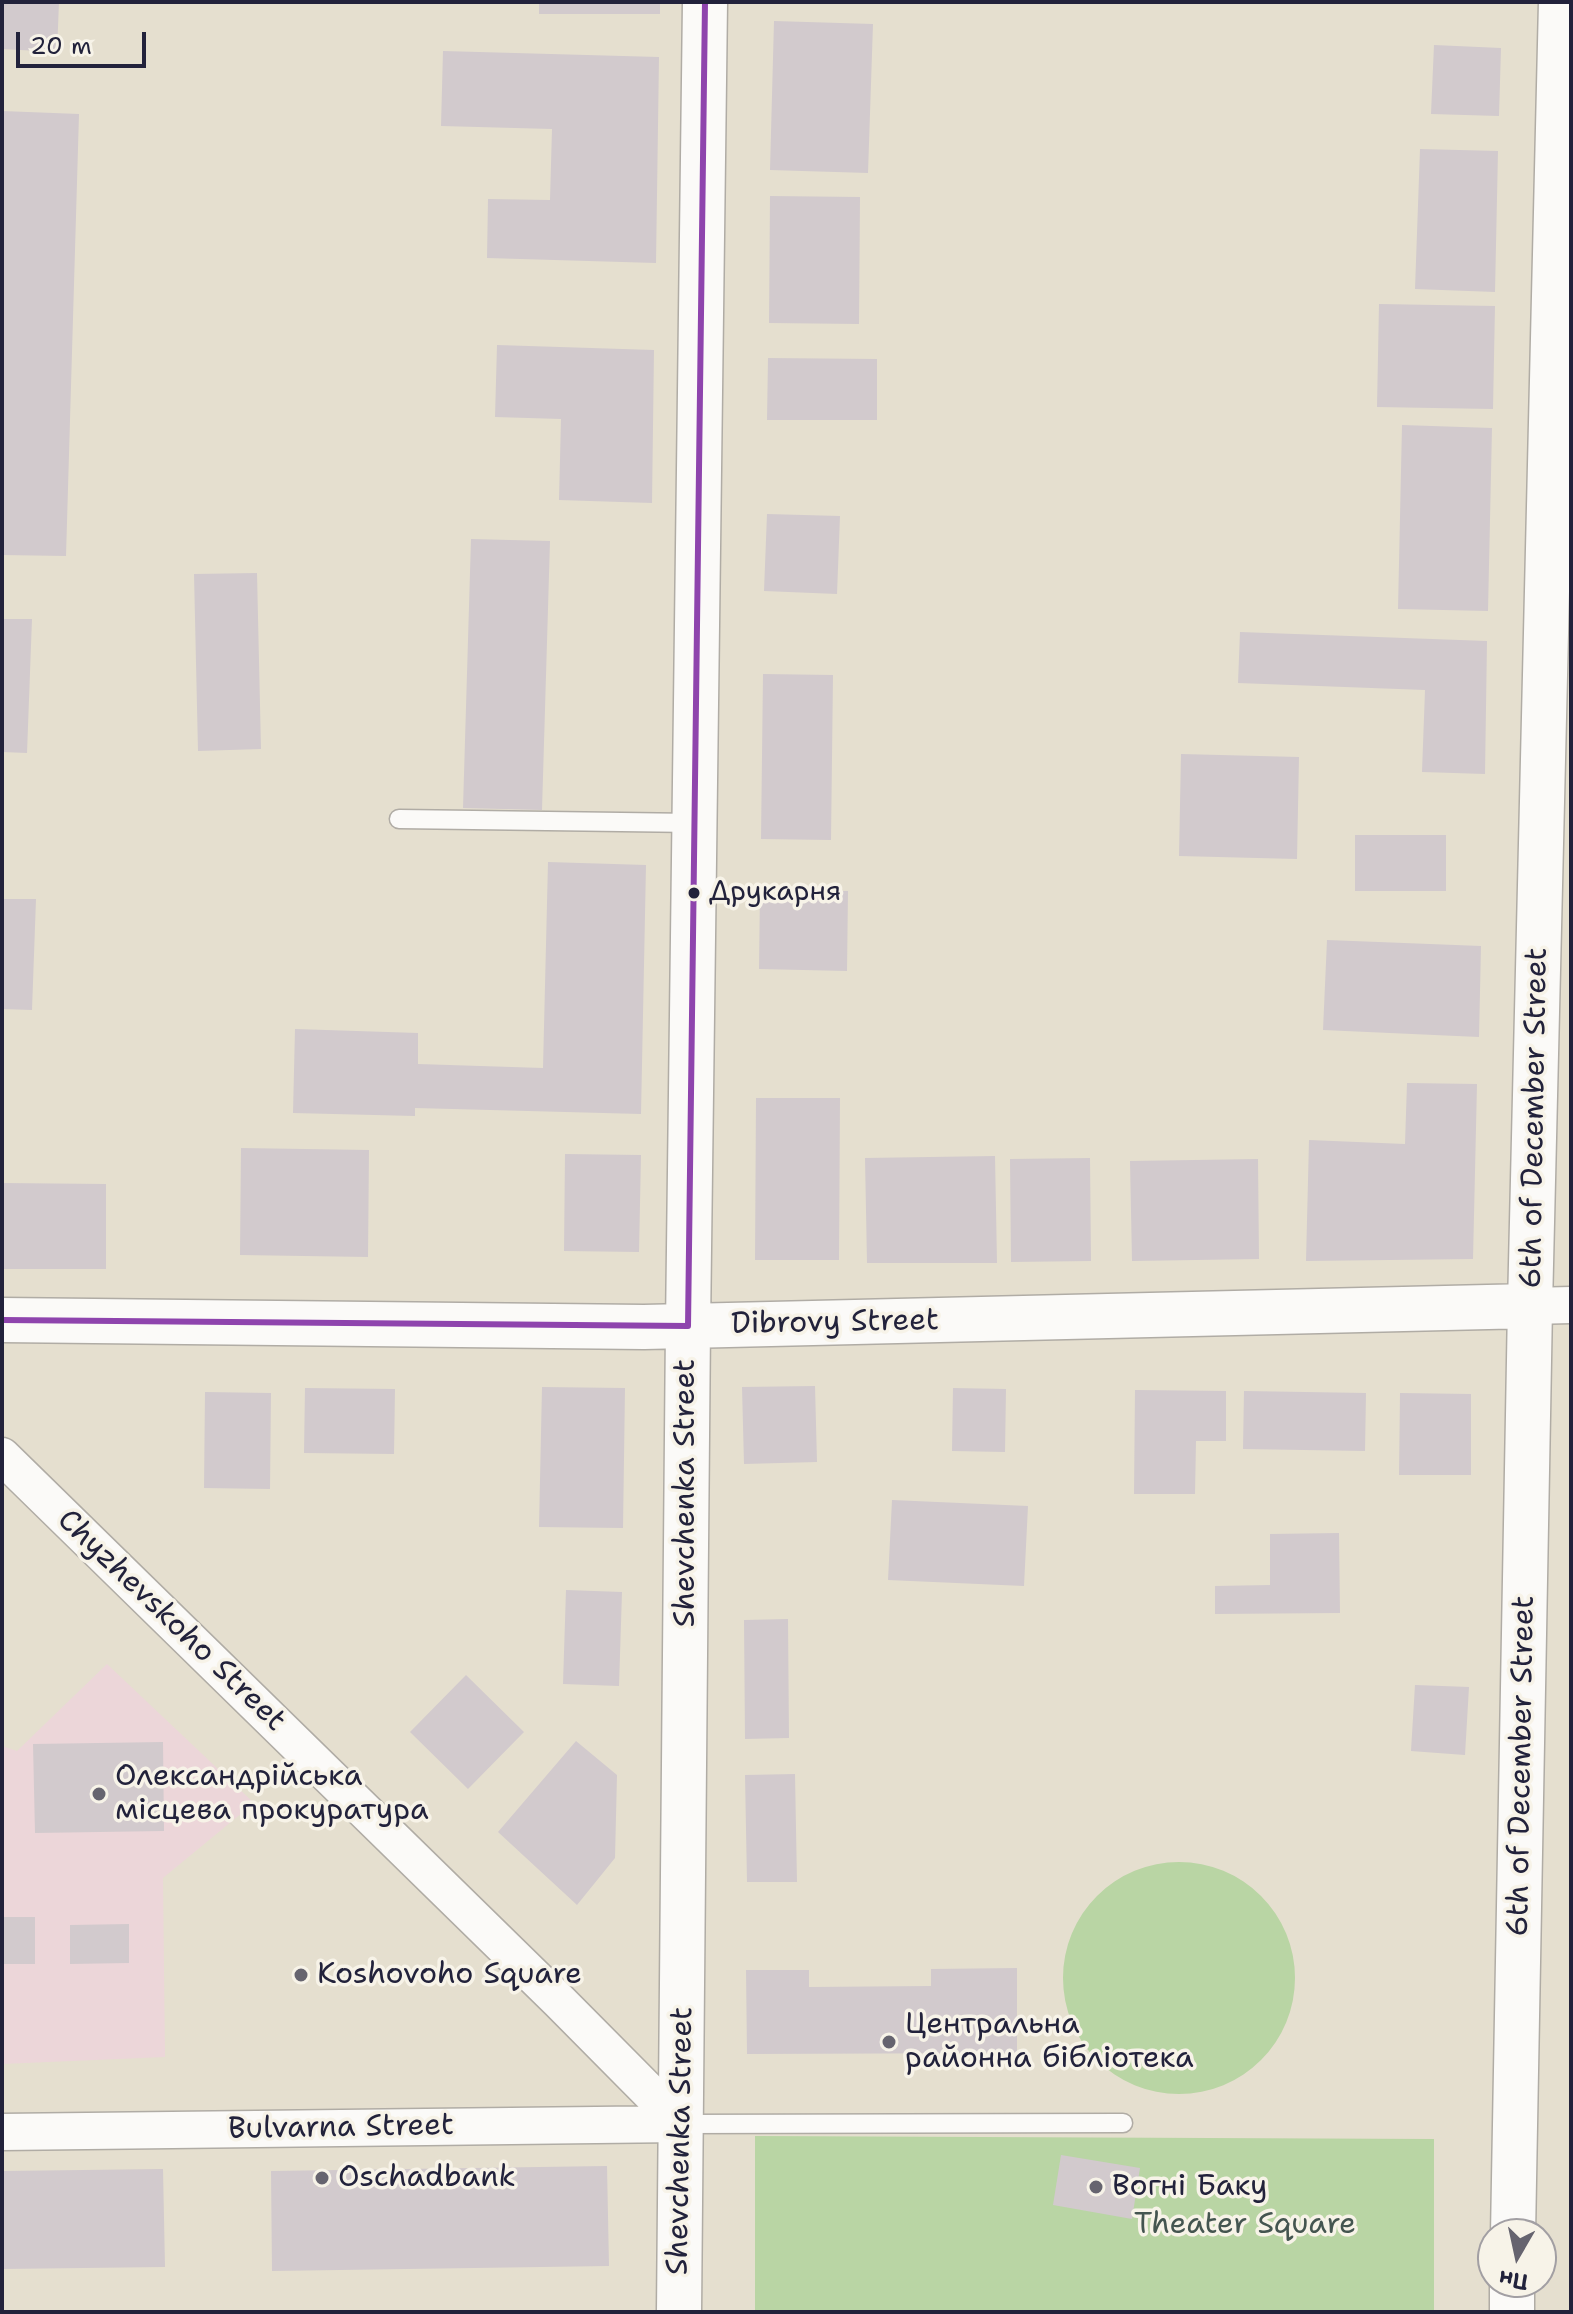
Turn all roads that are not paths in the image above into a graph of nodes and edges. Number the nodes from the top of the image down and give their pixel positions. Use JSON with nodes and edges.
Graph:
{"nodes":[{"id":1,"x":705,"y":2,"type":"edge"},
{"id":2,"x":1561,"y":2,"type":"edge"},
{"id":3,"x":399,"y":819,"type":"dead end"},
{"id":4,"x":695,"y":823,"type":"junction"},
{"id":5,"x":1551,"y":1306,"type":"edge"},
{"id":6,"x":2,"y":1320,"type":"edge"},
{"id":7,"x":688,"y":1326,"type":"junction"},
{"id":8,"x":2,"y":1456,"type":"edge"},
{"id":9,"x":1123,"y":2123,"type":"dead end"},
{"id":10,"x":681,"y":2124,"type":"junction"},
{"id":11,"x":2,"y":2132,"type":"edge"},
{"id":12,"x":1514,"y":2218,"type":"edge"},
{"id":13,"x":679,"y":2312,"type":"edge"}],
"edges":[{"from":1,"to":4,"type":"street","name":"Shevchenka Street"},
{"from":2,"to":5,"type":"street","name":"6th of December Street"},
{"from":3,"to":4,"type":"lane"},
{"from":4,"to":7,"type":"street","name":"Shevchenka Street"},
{"from":5,"to":7,"type":"street","name":"Dibrovy Street"},
{"from":5,"to":12,"type":"street","name":"6th of December Street"},
{"from":6,"to":7,"type":"street","name":"Dibrovy Street"},
{"from":7,"to":10,"type":"street","name":"Shevchenka Street"},
{"from":8,"to":10,"type":"street","name":"Chyzhevskoho Street"},
{"from":9,"to":10,"type":"lane"},
{"from":10,"to":11,"type":"street","name":"Bulvarna Street"},
{"from":10,"to":13,"type":"street","name":"Shevchenka Street"}]}
